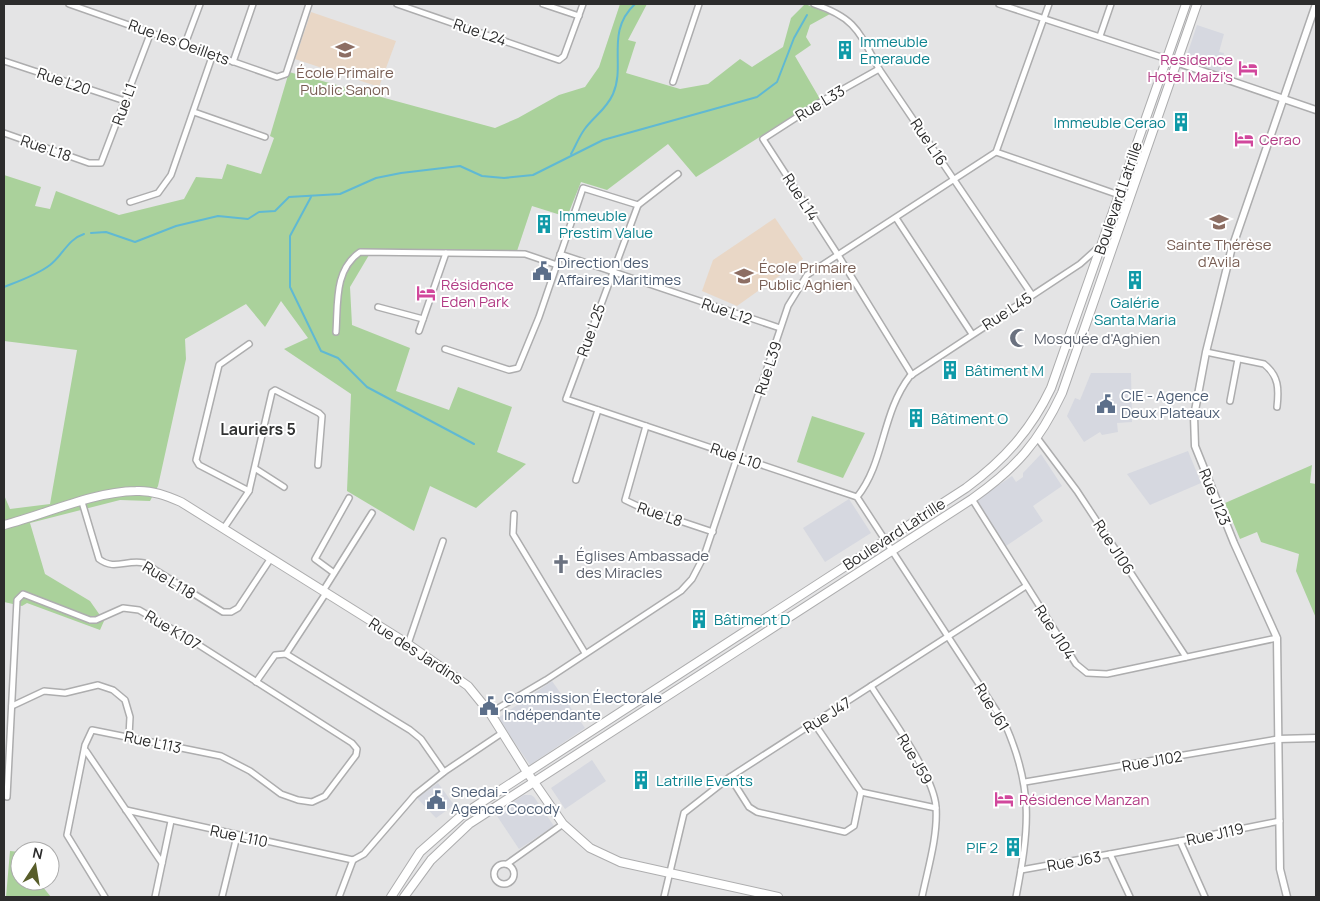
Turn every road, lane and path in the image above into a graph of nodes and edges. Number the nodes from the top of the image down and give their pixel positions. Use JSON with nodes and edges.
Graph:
{"nodes":[{"id":1,"x":68,"y":4,"type":"edge"},
{"id":2,"x":200,"y":4,"type":"edge"},
{"id":3,"x":253,"y":4,"type":"edge"},
{"id":4,"x":309,"y":4,"type":"edge"},
{"id":5,"x":397,"y":4,"type":"edge"},
{"id":6,"x":543,"y":4,"type":"edge"},
{"id":7,"x":583,"y":4,"type":"edge"},
{"id":8,"x":700,"y":4,"type":"edge"},
{"id":9,"x":814,"y":4,"type":"edge"},
{"id":10,"x":1000,"y":4,"type":"edge"},
{"id":11,"x":1049,"y":4,"type":"edge"},
{"id":12,"x":1111,"y":4,"type":"edge"},
{"id":13,"x":1186,"y":4,"type":"edge"},
{"id":14,"x":1197,"y":4,"type":"edge"},
{"id":15,"x":1316,"y":4,"type":"edge"},
{"id":16,"x":578,"y":16,"type":"junction"},
{"id":17,"x":1042,"y":19,"type":"junction"},
{"id":18,"x":151,"y":32,"type":"junction"},
{"id":19,"x":1100,"y":36,"type":"junction"},
{"id":20,"x":185,"y":44,"type":"junction"},
{"id":21,"x":213,"y":54,"type":"junction"},
{"id":22,"x":1167,"y":59,"type":"junction"},
{"id":23,"x":4,"y":61,"type":"edge"},
{"id":24,"x":233,"y":62,"type":"junction"},
{"id":25,"x":1176,"y":62,"type":"junction"},
{"id":26,"x":879,"y":69,"type":"junction"},
{"id":27,"x":673,"y":82,"type":"dead end"},
{"id":28,"x":1283,"y":99,"type":"junction"},
{"id":29,"x":125,"y":101,"type":"junction"},
{"id":30,"x":1316,"y":110,"type":"edge"},
{"id":31,"x":194,"y":112,"type":"junction"},
{"id":32,"x":4,"y":133,"type":"edge"},
{"id":33,"x":265,"y":137,"type":"dead end"},
{"id":34,"x":763,"y":140,"type":"joint"},
{"id":35,"x":996,"y":152,"type":"junction"},
{"id":36,"x":89,"y":163,"type":"joint"},
{"id":37,"x":678,"y":174,"type":"dead end"},
{"id":38,"x":955,"y":180,"type":"junction"},
{"id":39,"x":1119,"y":195,"type":"junction"},
{"id":40,"x":130,"y":202,"type":"dead end"},
{"id":41,"x":638,"y":206,"type":"junction"},
{"id":42,"x":896,"y":218,"type":"junction"},
{"id":43,"x":1102,"y":243,"type":"junction"},
{"id":44,"x":446,"y":253,"type":"junction"},
{"id":45,"x":560,"y":254,"type":"junction"},
{"id":46,"x":838,"y":255,"type":"junction"},
{"id":47,"x":556,"y":265,"type":"junction"},
{"id":48,"x":612,"y":270,"type":"junction"},
{"id":49,"x":1032,"y":295,"type":"junction"},
{"id":50,"x":378,"y":307,"type":"dead end"},
{"id":51,"x":423,"y":319,"type":"junction"},
{"id":52,"x":780,"y":328,"type":"junction"},
{"id":53,"x":419,"y":331,"type":"dead end"},
{"id":54,"x":336,"y":332,"type":"dead end"},
{"id":55,"x":972,"y":334,"type":"junction"},
{"id":56,"x":249,"y":344,"type":"dead end"},
{"id":57,"x":445,"y":349,"type":"dead end"},
{"id":58,"x":1206,"y":352,"type":"junction"},
{"id":59,"x":1238,"y":359,"type":"junction"},
{"id":60,"x":911,"y":376,"type":"junction"},
{"id":61,"x":566,"y":399,"type":"joint"},
{"id":62,"x":1230,"y":402,"type":"dead end"},
{"id":63,"x":1277,"y":407,"type":"dead end"},
{"id":64,"x":598,"y":410,"type":"junction"},
{"id":65,"x":646,"y":426,"type":"junction"},
{"id":66,"x":1038,"y":439,"type":"junction"},
{"id":67,"x":738,"y":457,"type":"junction"},
{"id":68,"x":318,"y":465,"type":"dead end"},
{"id":69,"x":256,"y":469,"type":"junction"},
{"id":70,"x":576,"y":480,"type":"dead end"},
{"id":71,"x":284,"y":487,"type":"dead end"},
{"id":72,"x":249,"y":491,"type":"junction"},
{"id":73,"x":857,"y":497,"type":"junction"},
{"id":74,"x":349,"y":498,"type":"dead end"},
{"id":75,"x":972,"y":499,"type":"junction"},
{"id":76,"x":82,"y":502,"type":"junction"},
{"id":77,"x":372,"y":513,"type":"dead end"},
{"id":78,"x":514,"y":514,"type":"dead end"},
{"id":79,"x":4,"y":525,"type":"edge"},
{"id":80,"x":224,"y":528,"type":"junction"},
{"id":81,"x":712,"y":532,"type":"junction"},
{"id":82,"x":886,"y":540,"type":"junction"},
{"id":83,"x":443,"y":541,"type":"dead end"},
{"id":84,"x":892,"y":549,"type":"junction"},
{"id":85,"x":271,"y":558,"type":"junction"},
{"id":86,"x":334,"y":573,"type":"junction"},
{"id":87,"x":1026,"y":586,"type":"junction"},
{"id":88,"x":324,"y":592,"type":"junction"},
{"id":89,"x":948,"y":636,"type":"junction"},
{"id":90,"x":1277,"y":638,"type":"junction"},
{"id":91,"x":408,"y":644,"type":"junction"},
{"id":92,"x":585,"y":653,"type":"junction"},
{"id":93,"x":286,"y":654,"type":"junction"},
{"id":94,"x":1186,"y":657,"type":"junction"},
{"id":95,"x":256,"y":682,"type":"junction"},
{"id":96,"x":871,"y":686,"type":"junction"},
{"id":97,"x":12,"y":706,"type":"junction"},
{"id":98,"x":490,"y":713,"type":"junction"},
{"id":99,"x":814,"y":723,"type":"junction"},
{"id":100,"x":502,"y":733,"type":"junction"},
{"id":101,"x":129,"y":736,"type":"junction"},
{"id":102,"x":1316,"y":738,"type":"edge"},
{"id":103,"x":1278,"y":739,"type":"junction"},
{"id":104,"x":357,"y":749,"type":"joint"},
{"id":105,"x":86,"y":751,"type":"junction"},
{"id":106,"x":444,"y":772,"type":"junction"},
{"id":107,"x":527,"y":772,"type":"junction"},
{"id":108,"x":730,"y":777,"type":"junction"},
{"id":109,"x":1025,"y":782,"type":"junction"},
{"id":110,"x":534,"y":783,"type":"junction"},
{"id":111,"x":861,"y":792,"type":"junction"},
{"id":112,"x":7,"y":797,"type":"dead end"},
{"id":113,"x":936,"y":808,"type":"junction"},
{"id":114,"x":126,"y":810,"type":"junction"},
{"id":115,"x":171,"y":821,"type":"junction"},
{"id":116,"x":1280,"y":821,"type":"junction"},
{"id":117,"x":563,"y":824,"type":"junction"},
{"id":118,"x":237,"y":836,"type":"junction"},
{"id":119,"x":1180,"y":841,"type":"junction"},
{"id":120,"x":1110,"y":854,"type":"junction"},
{"id":121,"x":353,"y":860,"type":"junction"},
{"id":122,"x":162,"y":863,"type":"junction"},
{"id":123,"x":507,"y":864,"type":"junction"},
{"id":124,"x":1021,"y":870,"type":"junction"},
{"id":125,"x":669,"y":875,"type":"junction"},
{"id":126,"x":762,"y":896,"type":"edge"},
{"id":127,"x":105,"y":897,"type":"edge"},
{"id":128,"x":155,"y":897,"type":"edge"},
{"id":129,"x":222,"y":897,"type":"edge"},
{"id":130,"x":339,"y":897,"type":"edge"},
{"id":131,"x":391,"y":897,"type":"edge"},
{"id":132,"x":404,"y":897,"type":"edge"},
{"id":133,"x":664,"y":897,"type":"edge"},
{"id":134,"x":778,"y":897,"type":"edge"},
{"id":135,"x":922,"y":897,"type":"edge"},
{"id":136,"x":1016,"y":897,"type":"edge"},
{"id":137,"x":1130,"y":897,"type":"edge"},
{"id":138,"x":1205,"y":897,"type":"edge"},
{"id":139,"x":1287,"y":897,"type":"edge"}],
"edges":[{"from":1,"to":18,"type":"street","name":"Rue les Oeillets"},
{"from":2,"to":20,"type":"street"},
{"from":3,"to":24,"type":"street"},
{"from":4,"to":24,"type":"street","name":"Rue les Oeillets"},
{"from":5,"to":16,"type":"street","name":"Rue L24"},
{"from":6,"to":16,"type":"street"},
{"from":7,"to":16,"type":"street"},
{"from":8,"to":27,"type":"street"},
{"from":9,"to":26,"type":"street","name":"Rue L16"},
{"from":10,"to":17,"type":"street"},
{"from":11,"to":17,"type":"street"},
{"from":12,"to":19,"type":"street"},
{"from":13,"to":22,"type":"main road","name":"Boulevard Latrille"},
{"from":14,"to":25,"type":"main road","name":"Boulevard Latrille"},
{"from":15,"to":28,"type":"street","name":"Rue J123"},
{"from":17,"to":19,"type":"street"},
{"from":17,"to":35,"type":"street"},
{"from":18,"to":20,"type":"street","name":"Rue les Oeillets"},
{"from":18,"to":29,"type":"street","name":"Rue L1"},
{"from":19,"to":22,"type":"street"},
{"from":20,"to":21,"type":"street","name":"Rue les Oeillets"},
{"from":21,"to":24,"type":"street","name":"Rue les Oeillets"},
{"from":21,"to":31,"type":"street"},
{"from":22,"to":25,"type":"street"},
{"from":22,"to":39,"type":"main road","name":"Boulevard Latrille"},
{"from":23,"to":29,"type":"street","name":"Rue L20"},
{"from":25,"to":28,"type":"street"},
{"from":25,"to":66,"type":"main road","name":"Boulevard Latrille"},
{"from":26,"to":34,"type":"street","name":"Rue L33"},
{"from":26,"to":38,"type":"street","name":"Rue L16"},
{"from":28,"to":30,"type":"street"},
{"from":28,"to":58,"type":"street","name":"Rue J123"},
{"from":29,"to":36,"type":"street","name":"Rue L1"},
{"from":31,"to":33,"type":"street"},
{"from":31,"to":40,"type":"street"},
{"from":32,"to":36,"type":"street","name":"Rue L18"},
{"from":34,"to":46,"type":"street","name":"Rue L14"},
{"from":35,"to":38,"type":"street","name":"Rue L39"},
{"from":35,"to":39,"type":"street"},
{"from":37,"to":41,"type":"street"},
{"from":38,"to":42,"type":"street","name":"Rue L39"},
{"from":38,"to":49,"type":"street","name":"Rue L16"},
{"from":39,"to":43,"type":"main road","name":"Boulevard Latrille"},
{"from":41,"to":45,"type":"street"},
{"from":41,"to":48,"type":"street","name":"Rue L25"},
{"from":42,"to":46,"type":"street","name":"Rue L39"},
{"from":42,"to":55,"type":"street"},
{"from":43,"to":49,"type":"street","name":"Rue L45"},
{"from":43,"to":82,"type":"main road","name":"Boulevard Latrille"},
{"from":44,"to":47,"type":"street"},
{"from":44,"to":51,"type":"street"},
{"from":44,"to":54,"type":"street"},
{"from":45,"to":47,"type":"street"},
{"from":45,"to":48,"type":"street","name":"Rue L12"},
{"from":46,"to":52,"type":"street","name":"Rue L39"},
{"from":46,"to":60,"type":"street","name":"Rue L14"},
{"from":47,"to":57,"type":"street"},
{"from":48,"to":52,"type":"street","name":"Rue L12"},
{"from":48,"to":61,"type":"street","name":"Rue L25"},
{"from":49,"to":55,"type":"street","name":"Rue L45"},
{"from":50,"to":51,"type":"street"},
{"from":51,"to":53,"type":"street"},
{"from":52,"to":67,"type":"street","name":"Rue L39"},
{"from":55,"to":60,"type":"street","name":"Rue L45"},
{"from":56,"to":72,"type":"street"},
{"from":58,"to":59,"type":"street"},
{"from":58,"to":90,"type":"street","name":"Rue J123"},
{"from":59,"to":62,"type":"street"},
{"from":59,"to":63,"type":"street"},
{"from":60,"to":73,"type":"street"},
{"from":61,"to":64,"type":"street","name":"Rue L10"},
{"from":64,"to":65,"type":"street","name":"Rue L10"},
{"from":64,"to":70,"type":"street"},
{"from":65,"to":67,"type":"street","name":"Rue L10"},
{"from":65,"to":81,"type":"street","name":"Rue L8"},
{"from":66,"to":75,"type":"main road","name":"Boulevard Latrille"},
{"from":66,"to":94,"type":"street","name":"Rue J106"},
{"from":67,"to":73,"type":"street","name":"Rue L10"},
{"from":67,"to":81,"type":"street","name":"Rue L39"},
{"from":68,"to":69,"type":"street"},
{"from":69,"to":71,"type":"street"},
{"from":69,"to":72,"type":"street"},
{"from":72,"to":80,"type":"street"},
{"from":73,"to":82,"type":"street"},
{"from":74,"to":86,"type":"street"},
{"from":75,"to":84,"type":"main road","name":"Boulevard Latrille"},
{"from":75,"to":87,"type":"street","name":"Rue J104"},
{"from":76,"to":79,"type":"main road","name":"Rue des Jardins"},
{"from":76,"to":80,"type":"main road","name":"Rue des Jardins"},
{"from":76,"to":85,"type":"street","name":"Rue L118"},
{"from":77,"to":86,"type":"street"},
{"from":78,"to":92,"type":"street"},
{"from":80,"to":85,"type":"main road","name":"Rue des Jardins"},
{"from":81,"to":92,"type":"street","name":"Rue L39"},
{"from":82,"to":84,"type":"street","name":"Rue J61"},
{"from":82,"to":107,"type":"main road","name":"Boulevard Latrille"},
{"from":83,"to":91,"type":"street"},
{"from":84,"to":89,"type":"street","name":"Rue J61"},
{"from":84,"to":110,"type":"main road","name":"Boulevard Latrille"},
{"from":85,"to":88,"type":"main road","name":"Rue des Jardins"},
{"from":86,"to":88,"type":"street"},
{"from":87,"to":89,"type":"street","name":"Rue J47"},
{"from":87,"to":94,"type":"street","name":"Rue J104"},
{"from":88,"to":91,"type":"main road","name":"Rue des Jardins"},
{"from":88,"to":93,"type":"street"},
{"from":89,"to":96,"type":"street","name":"Rue J47"},
{"from":89,"to":109,"type":"street","name":"Rue J61"},
{"from":90,"to":94,"type":"street","name":"Rue J104"},
{"from":90,"to":103,"type":"street","name":"Rue J123"},
{"from":91,"to":98,"type":"main road","name":"Rue des Jardins"},
{"from":92,"to":98,"type":"street","name":"Rue L39"},
{"from":93,"to":95,"type":"street"},
{"from":93,"to":106,"type":"street"},
{"from":95,"to":97,"type":"street","name":"Rue K107"},
{"from":95,"to":104,"type":"street","name":"Rue K107"},
{"from":96,"to":99,"type":"street","name":"Rue J47"},
{"from":96,"to":113,"type":"street","name":"Rue J59"},
{"from":97,"to":101,"type":"street"},
{"from":97,"to":112,"type":"street","name":"Rue K107"},
{"from":98,"to":100,"type":"main road","name":"Rue des Jardins"},
{"from":99,"to":108,"type":"street","name":"Rue J47"},
{"from":99,"to":111,"type":"street"},
{"from":100,"to":106,"type":"street"},
{"from":100,"to":107,"type":"main road","name":"Rue des Jardins"},
{"from":101,"to":104,"type":"street","name":"Rue L113"},
{"from":101,"to":105,"type":"street","name":"Rue L113"},
{"from":102,"to":103,"type":"street"},
{"from":103,"to":109,"type":"street","name":"Rue J102"},
{"from":103,"to":116,"type":"street","name":"Rue J123"},
{"from":105,"to":114,"type":"street"},
{"from":105,"to":127,"type":"street","name":"Rue L113"},
{"from":106,"to":121,"type":"street"},
{"from":107,"to":110,"type":"main road","name":"Rue des Jardins"},
{"from":107,"to":131,"type":"main road","name":"Boulevard Latrille"},
{"from":108,"to":111,"type":"street"},
{"from":108,"to":125,"type":"street","name":"Rue J47"},
{"from":109,"to":124,"type":"street","name":"Rue J61"},
{"from":110,"to":117,"type":"main road","name":"Rue des Jardins"},
{"from":110,"to":132,"type":"main road","name":"Boulevard Latrille"},
{"from":111,"to":113,"type":"street"},
{"from":113,"to":135,"type":"street","name":"Rue J59"},
{"from":114,"to":115,"type":"street","name":"Rue L110"},
{"from":114,"to":122,"type":"street"},
{"from":115,"to":118,"type":"street","name":"Rue L110"},
{"from":115,"to":122,"type":"street"},
{"from":116,"to":119,"type":"street","name":"Rue J119"},
{"from":116,"to":139,"type":"street","name":"Rue J123"},
{"from":117,"to":123,"type":"street"},
{"from":117,"to":125,"type":"main road","name":"Rue des Jardins"},
{"from":118,"to":121,"type":"street","name":"Rue L110"},
{"from":118,"to":129,"type":"street"},
{"from":119,"to":120,"type":"street"},
{"from":119,"to":138,"type":"street","name":"Rue J119"},
{"from":120,"to":124,"type":"street","name":"Rue J63"},
{"from":120,"to":137,"type":"street","name":"Rue J63"},
{"from":121,"to":130,"type":"street"},
{"from":122,"to":128,"type":"street"},
{"from":123,"to":123,"type":"street"},
{"from":124,"to":136,"type":"street","name":"Rue J61"},
{"from":125,"to":126,"type":"main road","name":"Rue des Jardins"},
{"from":125,"to":133,"type":"street","name":"Rue J47"},
{"from":126,"to":134,"type":"main road","name":"Rue des Jardins"}]}
